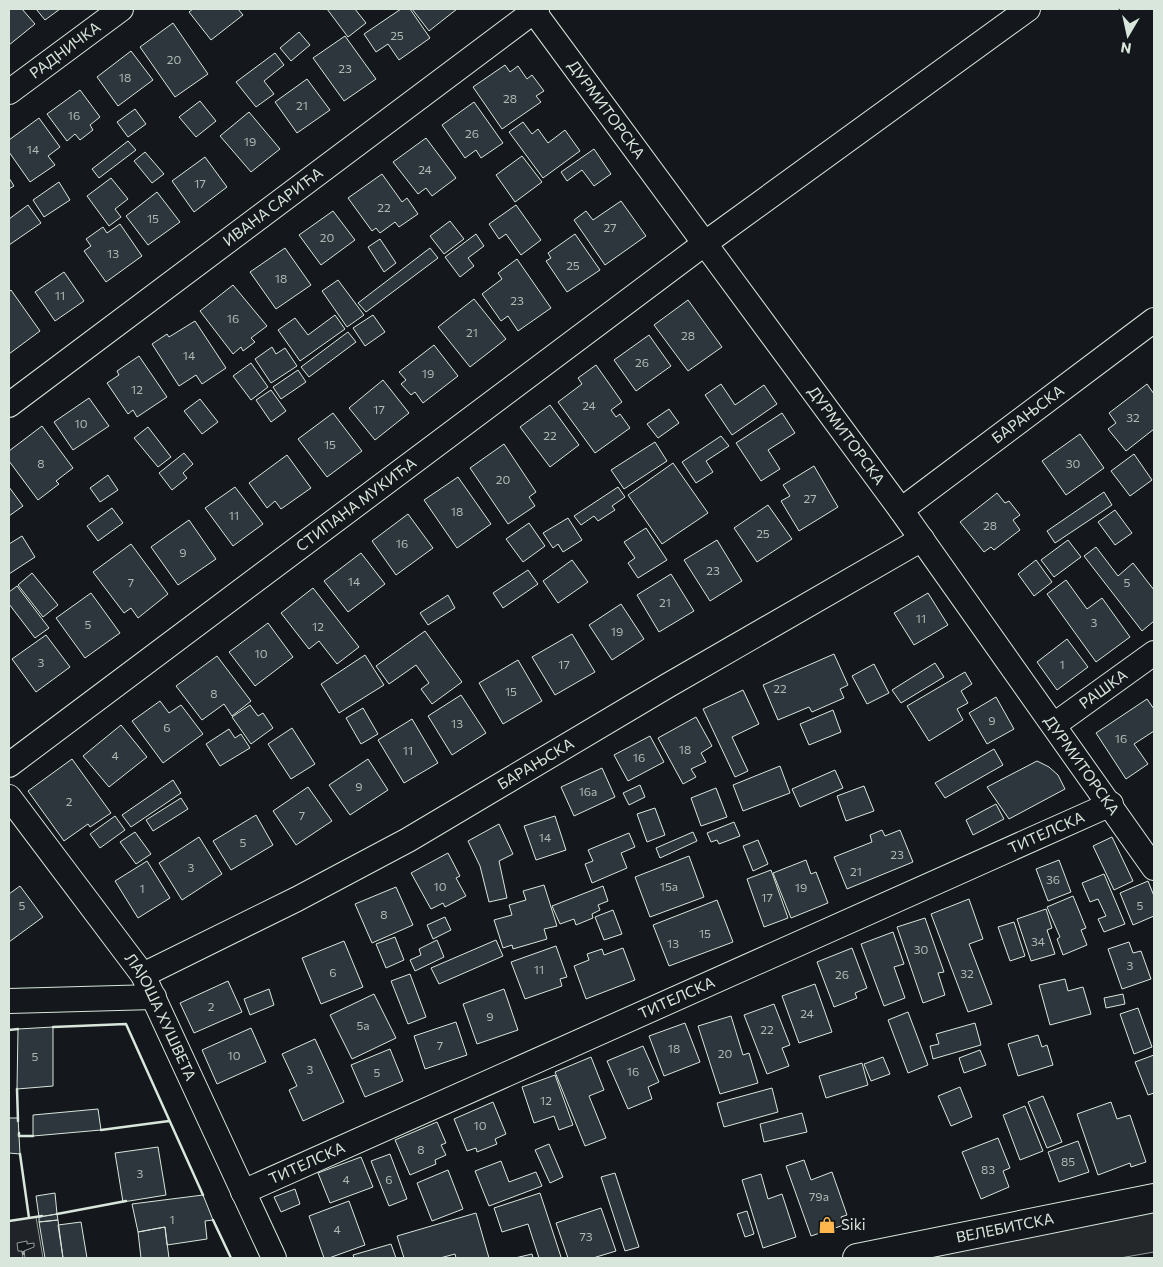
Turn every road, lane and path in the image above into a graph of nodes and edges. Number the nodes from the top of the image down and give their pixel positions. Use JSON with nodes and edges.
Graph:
{"nodes":[{"id":1,"x":121,"y":9,"type":"edge"},
{"id":2,"x":1028,"y":9,"type":"edge"},
{"id":3,"x":534,"y":10,"type":"edge"},
{"id":4,"x":9,"y":92,"type":"edge"},
{"id":5,"x":704,"y":244,"type":"junction"},
{"id":6,"x":1154,"y":320,"type":"edge"},
{"id":7,"x":9,"y":405,"type":"edge"},
{"id":8,"x":901,"y":510,"type":"junction"},
{"id":9,"x":922,"y":539,"type":"junction"},
{"id":10,"x":1154,"y":653,"type":"edge"},
{"id":11,"x":1054,"y":725,"type":"junction"},
{"id":12,"x":9,"y":765,"type":"edge"},
{"id":13,"x":9,"y":797,"type":"edge"},
{"id":14,"x":1110,"y":804,"type":"junction"},
{"id":15,"x":1154,"y":868,"type":"edge"},
{"id":16,"x":143,"y":975,"type":"junction"},
{"id":17,"x":154,"y":997,"type":"junction"},
{"id":18,"x":9,"y":1001,"type":"edge"},
{"id":19,"x":243,"y":1192,"type":"junction"},
{"id":20,"x":1154,"y":1198,"type":"edge"},
{"id":21,"x":23,"y":1251,"type":"dead end"},
{"id":22,"x":24,"y":1258,"type":"edge"},
{"id":23,"x":274,"y":1258,"type":"edge"},
{"id":24,"x":857,"y":1258,"type":"edge"}],
"edges":[{"from":1,"to":4,"type":"street","name":"РАДНИЧКА"},
{"from":2,"to":5,"type":"street","name":"СТИПАНА МУКИЋА"},
{"from":3,"to":5,"type":"street","name":"ДУРМИТОРСКА"},
{"from":3,"to":7,"type":"street","name":"ИВАНА САРИЋА"},
{"from":5,"to":8,"type":"street","name":"ДУРМИТОРСКА"},
{"from":5,"to":12,"type":"street","name":"СТИПАНА МУКИЋА"},
{"from":6,"to":8,"type":"street","name":"БАРАЊСКА"},
{"from":8,"to":9,"type":"street","name":"ДУРМИТОРСКА"},
{"from":9,"to":11,"type":"street","name":"ДУРМИТОРСКА"},
{"from":9,"to":16,"type":"street","name":"БАРАЊСКА"},
{"from":10,"to":11,"type":"street","name":"РАШКА"},
{"from":11,"to":14,"type":"street","name":"ДУРМИТОРСКА"},
{"from":13,"to":16,"type":"street","name":"ЛАЈОША ХУШВЕТА"},
{"from":14,"to":15,"type":"street","name":"ДУРМИТОРСКА"},
{"from":14,"to":19,"type":"street","name":"ТИТЕЛСКА"},
{"from":16,"to":17,"type":"street","name":"ЛАЈОША ХУШВЕТА"},
{"from":17,"to":18,"type":"street"},
{"from":17,"to":19,"type":"street","name":"ЛАЈОША ХУШВЕТА"},
{"from":19,"to":23,"type":"street","name":"ЛАЈОША ХУШВЕТА"},
{"from":20,"to":24,"type":"street","name":"ВЕЛЕБИТСКА"},
{"from":21,"to":22,"type":"path"}]}
